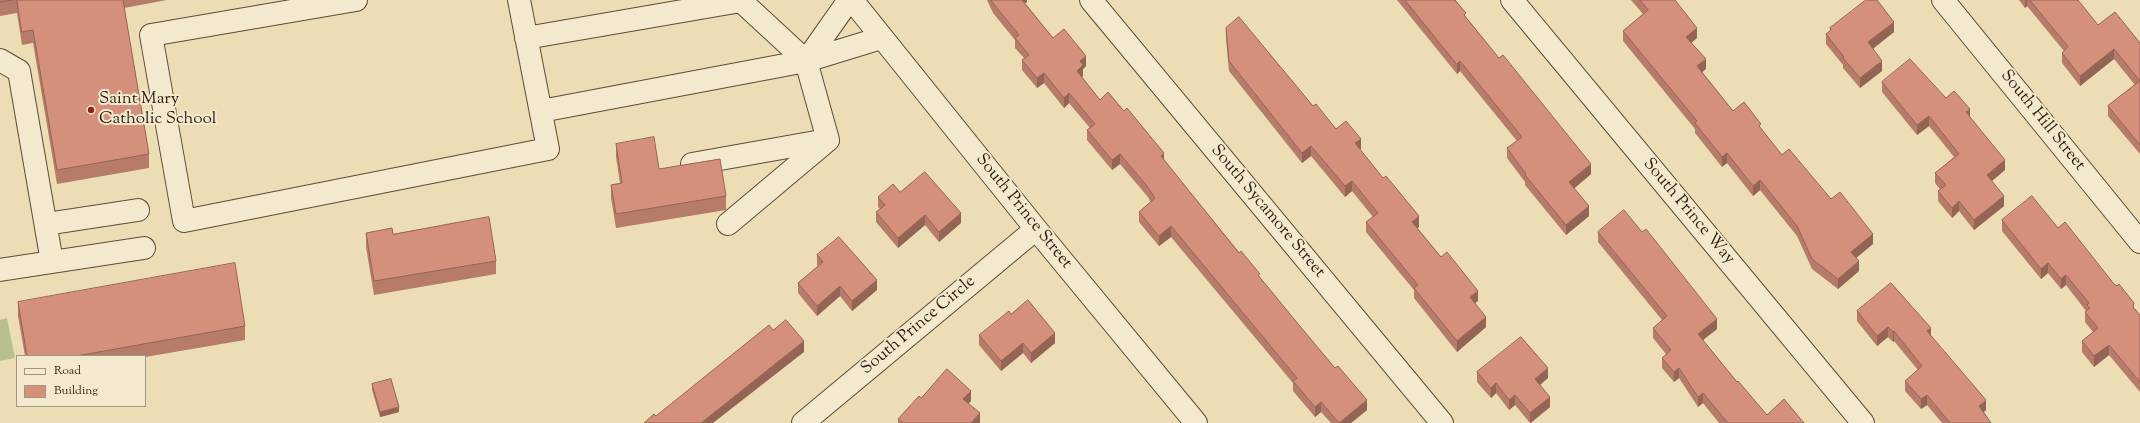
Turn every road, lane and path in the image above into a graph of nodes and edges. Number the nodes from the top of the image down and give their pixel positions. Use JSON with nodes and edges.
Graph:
{"nodes":[{"id":1,"x":356,"y":0,"type":"edge"},
{"id":2,"x":519,"y":0,"type":"edge"},
{"id":3,"x":850,"y":0,"type":"edge"},
{"id":4,"x":1091,"y":0,"type":"edge"},
{"id":5,"x":1512,"y":0,"type":"edge"},
{"id":6,"x":1943,"y":0,"type":"edge"},
{"id":7,"x":526,"y":38,"type":"junction"},
{"id":8,"x":882,"y":38,"type":"junction"},
{"id":9,"x":0,"y":60,"type":"edge"},
{"id":10,"x":806,"y":61,"type":"junction"},
{"id":11,"x":541,"y":111,"type":"junction"},
{"id":12,"x":828,"y":140,"type":"junction"},
{"id":13,"x":692,"y":164,"type":"edge"},
{"id":14,"x":138,"y":210,"type":"dead end"},
{"id":15,"x":46,"y":224,"type":"junction"},
{"id":16,"x":728,"y":224,"type":"dead end"},
{"id":17,"x":1036,"y":229,"type":"junction"},
{"id":18,"x":2140,"y":242,"type":"edge"},
{"id":19,"x":144,"y":248,"type":"dead end"},
{"id":20,"x":52,"y":262,"type":"junction"},
{"id":21,"x":0,"y":270,"type":"edge"},
{"id":22,"x":803,"y":423,"type":"edge"},
{"id":23,"x":1196,"y":423,"type":"edge"},
{"id":24,"x":1442,"y":423,"type":"edge"},
{"id":25,"x":1864,"y":423,"type":"edge"}],
"edges":[{"from":1,"to":11,"type":"street"},
{"from":2,"to":7,"type":"street"},
{"from":3,"to":8,"type":"street","name":"South Prince Street"},
{"from":3,"to":10,"type":"street"},
{"from":4,"to":24,"type":"street","name":"South Sycamore Street"},
{"from":5,"to":25,"type":"street","name":"South Prince Way"},
{"from":6,"to":18,"type":"street","name":"South Hill Street"},
{"from":7,"to":10,"type":"street"},
{"from":7,"to":11,"type":"street"},
{"from":8,"to":10,"type":"street"},
{"from":8,"to":17,"type":"street","name":"South Prince Street"},
{"from":9,"to":15,"type":"street"},
{"from":10,"to":11,"type":"street"},
{"from":10,"to":12,"type":"street"},
{"from":12,"to":13,"type":"street"},
{"from":12,"to":16,"type":"street"},
{"from":14,"to":15,"type":"street"},
{"from":15,"to":20,"type":"street"},
{"from":17,"to":22,"type":"street","name":"South Prince Circle"},
{"from":17,"to":23,"type":"street","name":"South Prince Street"},
{"from":19,"to":20,"type":"street"},
{"from":20,"to":21,"type":"street"}]}
